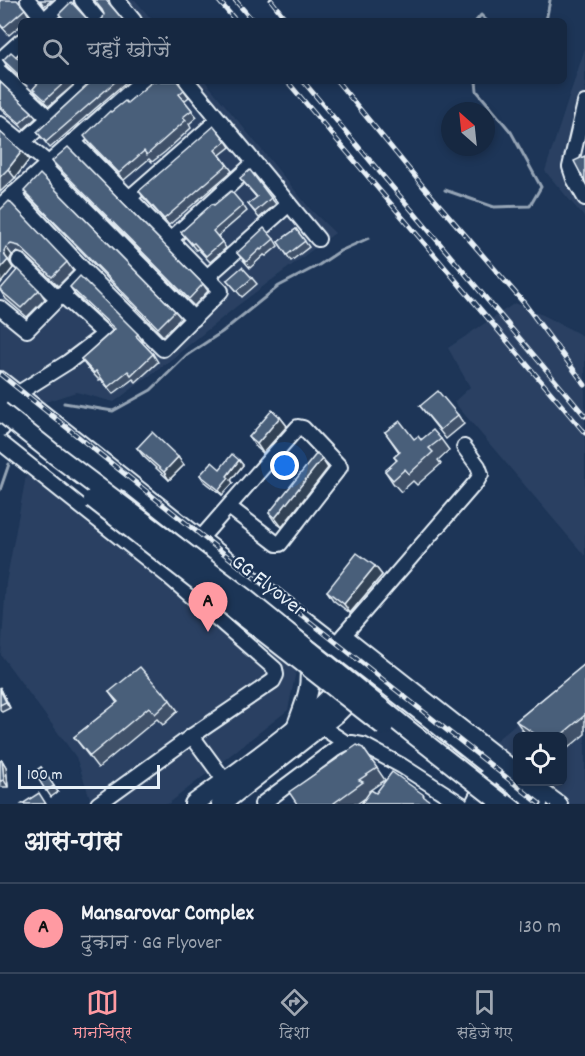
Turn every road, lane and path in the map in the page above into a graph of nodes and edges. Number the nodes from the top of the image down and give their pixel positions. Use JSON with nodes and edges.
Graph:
{"nodes":[{"id":1,"x":28,"y":0,"type":"edge"},
{"id":2,"x":66,"y":0,"type":"edge"},
{"id":3,"x":82,"y":0,"type":"edge"},
{"id":4,"x":117,"y":0,"type":"edge"},
{"id":5,"x":49,"y":18,"type":"edge"},
{"id":6,"x":51,"y":18,"type":"edge"},
{"id":7,"x":97,"y":18,"type":"edge"},
{"id":8,"x":132,"y":18,"type":"edge"},
{"id":9,"x":0,"y":72,"type":"edge"},
{"id":10,"x":87,"y":84,"type":"edge"},
{"id":11,"x":139,"y":84,"type":"edge"},
{"id":12,"x":189,"y":84,"type":"edge"},
{"id":13,"x":585,"y":103,"type":"edge"},
{"id":14,"x":50,"y":118,"type":"junction"},
{"id":15,"x":218,"y":120,"type":"junction"},
{"id":16,"x":0,"y":124,"type":"edge"},
{"id":17,"x":73,"y":141,"type":"junction"},
{"id":18,"x":22,"y":142,"type":"junction"},
{"id":19,"x":254,"y":163,"type":"junction"},
{"id":20,"x":46,"y":165,"type":"junction"},
{"id":21,"x":13,"y":194,"type":"junction"},
{"id":22,"x":129,"y":198,"type":"junction"},
{"id":23,"x":585,"y":198,"type":"edge"},
{"id":24,"x":289,"y":204,"type":"junction"},
{"id":25,"x":0,"y":206,"type":"edge"},
{"id":26,"x":318,"y":239,"type":"dead end"},
{"id":27,"x":170,"y":240,"type":"junction"},
{"id":28,"x":19,"y":261,"type":"dead end"},
{"id":29,"x":85,"y":271,"type":"junction"},
{"id":30,"x":207,"y":277,"type":"junction"},
{"id":31,"x":59,"y":296,"type":"junction"},
{"id":32,"x":0,"y":308,"type":"edge"},
{"id":33,"x":194,"y":319,"type":"junction"},
{"id":34,"x":0,"y":381,"type":"edge"},
{"id":35,"x":9,"y":396,"type":"edge"},
{"id":36,"x":0,"y":411,"type":"edge"},
{"id":37,"x":0,"y":426,"type":"edge"},
{"id":38,"x":0,"y":442,"type":"edge"},
{"id":39,"x":464,"y":447,"type":"dead end"},
{"id":40,"x":229,"y":507,"type":"junction"},
{"id":41,"x":200,"y":540,"type":"junction"},
{"id":42,"x":304,"y":633,"type":"junction"},
{"id":43,"x":339,"y":640,"type":"junction"},
{"id":44,"x":364,"y":673,"type":"junction"},
{"id":45,"x":395,"y":702,"type":"junction"},
{"id":46,"x":324,"y":723,"type":"junction"},
{"id":47,"x":295,"y":729,"type":"junction"},
{"id":48,"x":192,"y":736,"type":"junction"},
{"id":49,"x":346,"y":743,"type":"junction"},
{"id":50,"x":513,"y":768,"type":"edge"},
{"id":51,"x":489,"y":776,"type":"junction"},
{"id":52,"x":225,"y":781,"type":"junction"},
{"id":53,"x":535,"y":786,"type":"edge"},
{"id":54,"x":201,"y":802,"type":"edge"},
{"id":55,"x":98,"y":804,"type":"edge"},
{"id":56,"x":221,"y":804,"type":"edge"},
{"id":57,"x":262,"y":804,"type":"edge"},
{"id":58,"x":461,"y":804,"type":"edge"},
{"id":59,"x":475,"y":804,"type":"edge"},
{"id":60,"x":485,"y":804,"type":"edge"},
{"id":61,"x":503,"y":804,"type":"edge"},
{"id":62,"x":525,"y":804,"type":"edge"},
{"id":63,"x":538,"y":804,"type":"edge"},
{"id":64,"x":560,"y":804,"type":"edge"}],
"edges":[{"from":1,"to":5,"type":"street"},
{"from":2,"to":6,"type":"street"},
{"from":3,"to":7,"type":"street"},
{"from":4,"to":8,"type":"street"},
{"from":9,"to":14,"type":"street"},
{"from":10,"to":14,"type":"street"},
{"from":11,"to":17,"type":"street"},
{"from":12,"to":15,"type":"street"},
{"from":13,"to":23,"type":"street"},
{"from":14,"to":18,"type":"street"},
{"from":15,"to":19,"type":"street"},
{"from":15,"to":22,"type":"street"},
{"from":16,"to":18,"type":"street"},
{"from":17,"to":20,"type":"street"},
{"from":17,"to":22,"type":"street"},
{"from":18,"to":20,"type":"street"},
{"from":19,"to":24,"type":"street"},
{"from":19,"to":27,"type":"street"},
{"from":20,"to":21,"type":"street"},
{"from":20,"to":33,"type":"street"},
{"from":21,"to":25,"type":"street"},
{"from":21,"to":29,"type":"street"},
{"from":22,"to":27,"type":"street"},
{"from":24,"to":26,"type":"street"},
{"from":24,"to":30,"type":"street"},
{"from":27,"to":30,"type":"street"},
{"from":28,"to":31,"type":"street"},
{"from":29,"to":31,"type":"street"},
{"from":29,"to":33,"type":"street"},
{"from":30,"to":33,"type":"street"},
{"from":31,"to":32,"type":"street"},
{"from":31,"to":35,"type":"street"},
{"from":34,"to":35,"type":"main road"},
{"from":35,"to":41,"type":"main road"},
{"from":35,"to":42,"type":"main road"},
{"from":36,"to":61,"type":"main road","name":"GG Flyover","bridge":true},
{"from":37,"to":60,"type":"main road","name":"GG Flyover","bridge":true},
{"from":38,"to":48,"type":"street"},
{"from":39,"to":43,"type":"street"},
{"from":40,"to":40,"type":"street"},
{"from":40,"to":41,"type":"street"},
{"from":41,"to":43,"type":"main road"},
{"from":42,"to":44,"type":"main road"},
{"from":42,"to":47,"type":"main road"},
{"from":43,"to":44,"type":"main road"},
{"from":43,"to":50,"type":"street"},
{"from":44,"to":45,"type":"main road"},
{"from":44,"to":46,"type":"main road"},
{"from":44,"to":47,"type":"main road"},
{"from":44,"to":63,"type":"main road"},
{"from":45,"to":46,"type":"main road"},
{"from":45,"to":51,"type":"main road"},
{"from":46,"to":49,"type":"street"},
{"from":46,"to":56,"type":"main road"},
{"from":47,"to":52,"type":"main road"},
{"from":48,"to":52,"type":"street"},
{"from":48,"to":55,"type":"street"},
{"from":49,"to":57,"type":"street"},
{"from":49,"to":58,"type":"street"},
{"from":51,"to":59,"type":"main road"},
{"from":51,"to":62,"type":"main road"},
{"from":52,"to":54,"type":"main road"},
{"from":53,"to":64,"type":"street"}]}
